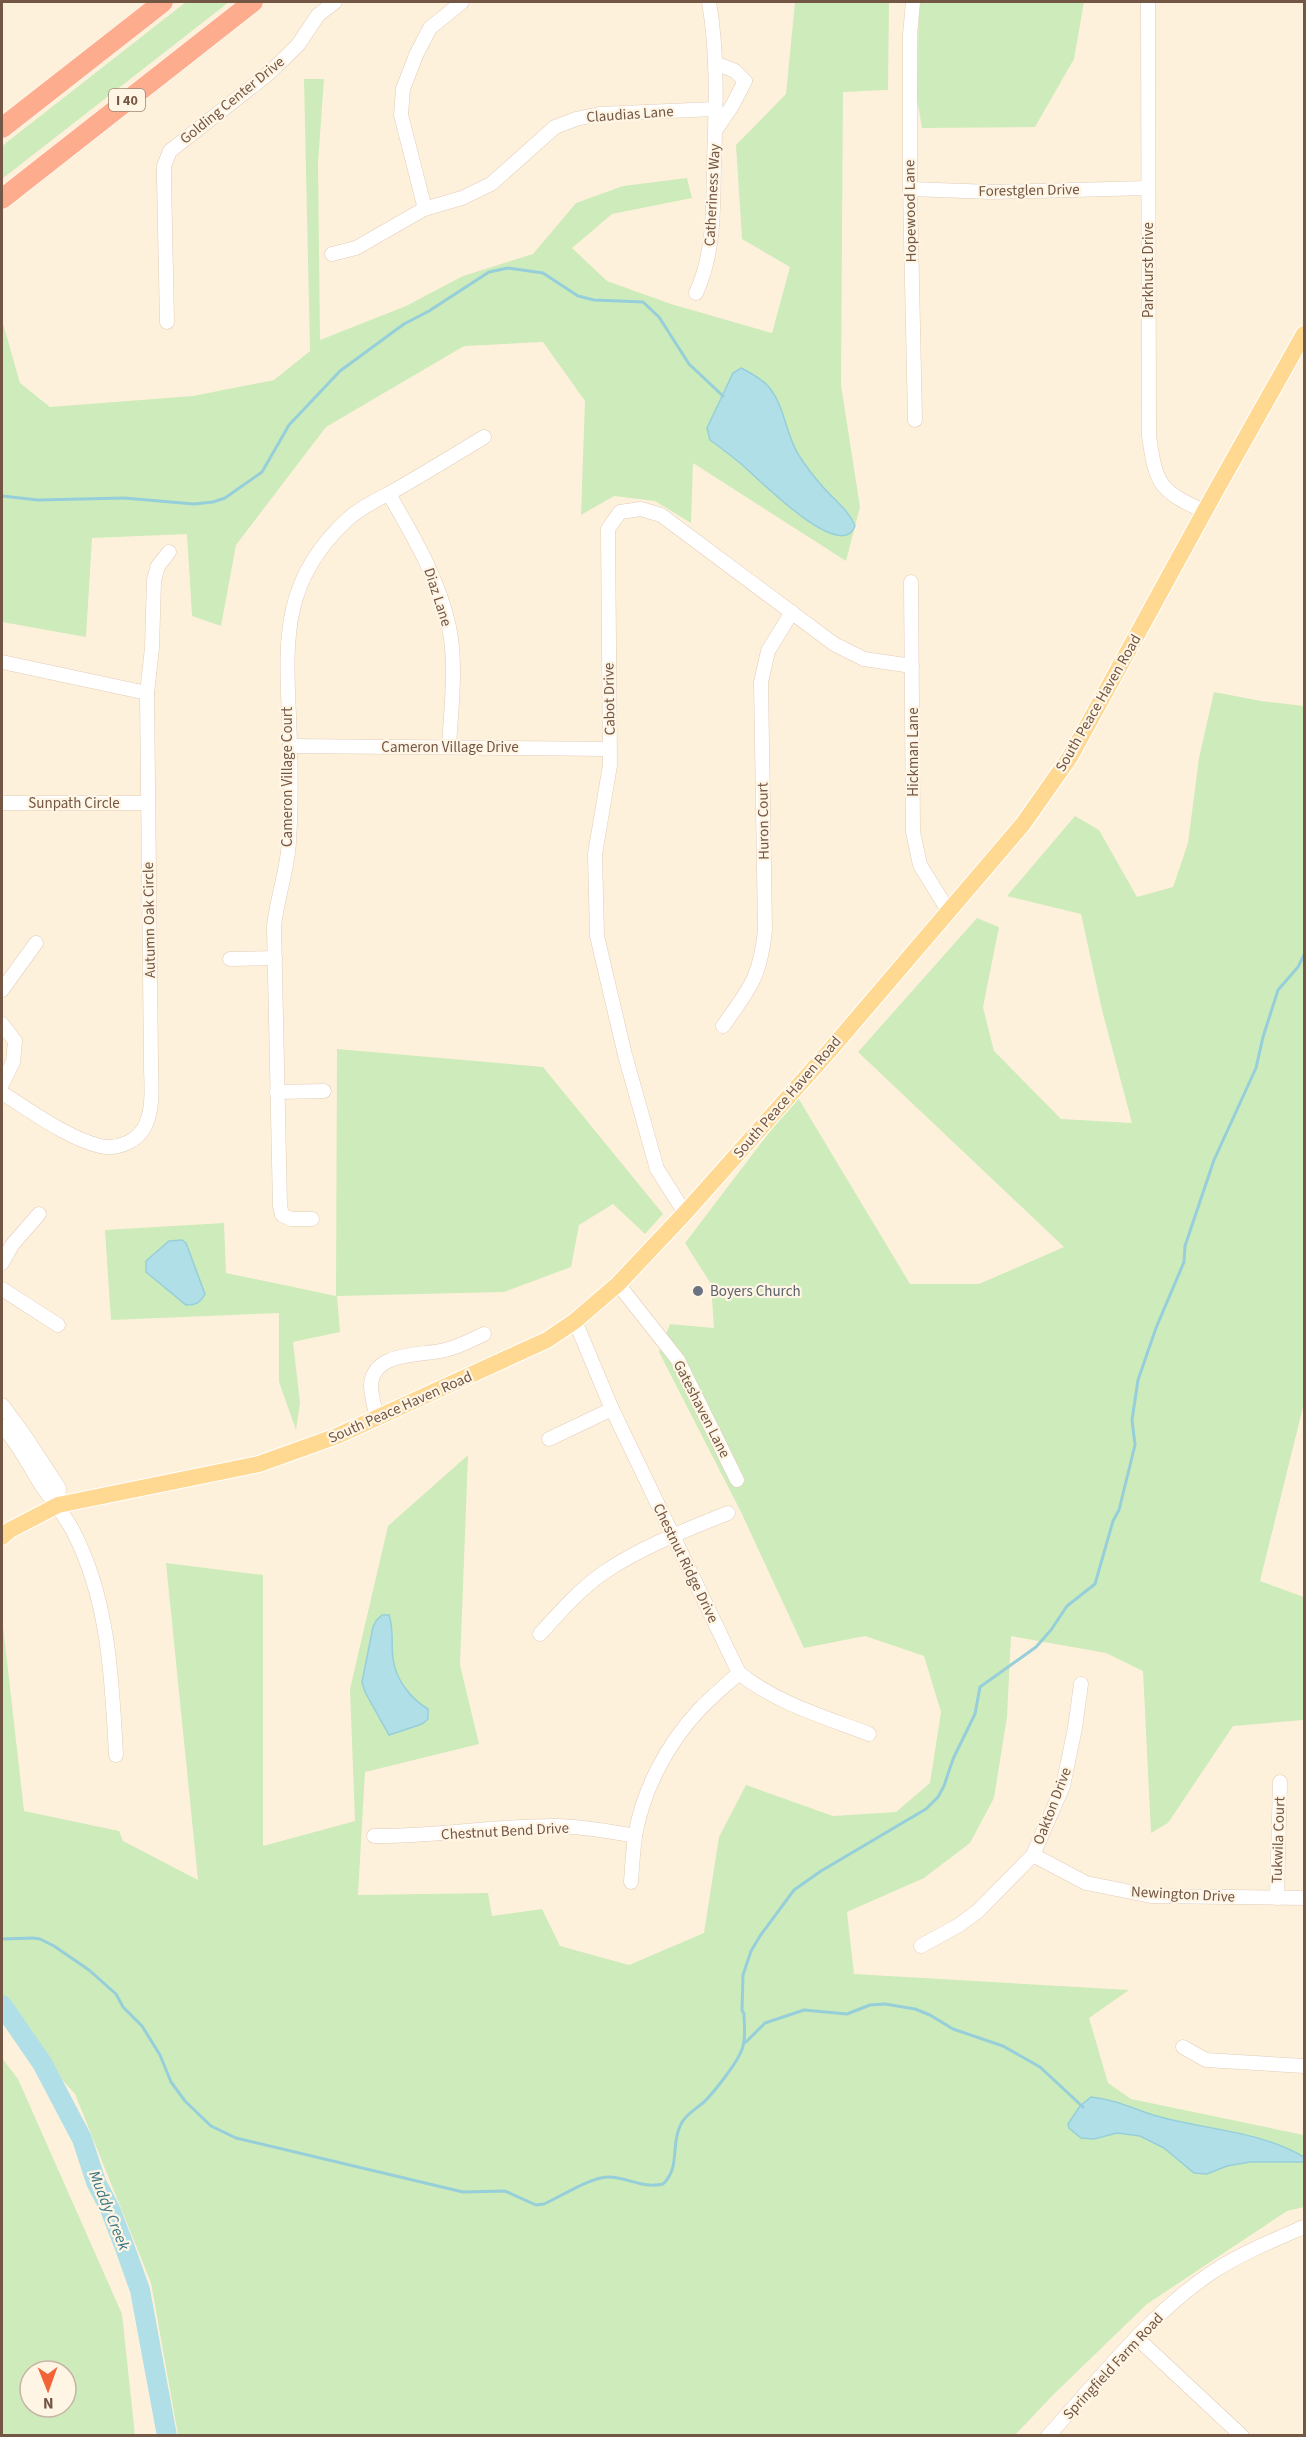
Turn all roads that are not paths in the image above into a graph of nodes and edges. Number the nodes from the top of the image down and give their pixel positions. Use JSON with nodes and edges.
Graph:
{"nodes":[{"id":1,"x":163,"y":2,"type":"edge"},
{"id":2,"x":254,"y":2,"type":"edge"},
{"id":3,"x":335,"y":2,"type":"edge"},
{"id":4,"x":462,"y":2,"type":"edge"},
{"id":5,"x":709,"y":2,"type":"edge"},
{"id":6,"x":913,"y":2,"type":"edge"},
{"id":7,"x":1148,"y":2,"type":"edge"},
{"id":8,"x":715,"y":63,"type":"junction"},
{"id":9,"x":715,"y":110,"type":"junction"},
{"id":10,"x":2,"y":128,"type":"edge"},
{"id":11,"x":715,"y":131,"type":"junction"},
{"id":12,"x":1148,"y":188,"type":"junction"},
{"id":13,"x":909,"y":189,"type":"junction"},
{"id":14,"x":2,"y":199,"type":"edge"},
{"id":15,"x":424,"y":209,"type":"junction"},
{"id":16,"x":332,"y":254,"type":"dead end"},
{"id":17,"x":696,"y":293,"type":"dead end"},
{"id":18,"x":166,"y":322,"type":"dead end"},
{"id":19,"x":1305,"y":334,"type":"edge"},
{"id":20,"x":915,"y":420,"type":"dead end"},
{"id":21,"x":484,"y":438,"type":"dead end"},
{"id":22,"x":389,"y":494,"type":"junction"},
{"id":23,"x":1204,"y":511,"type":"junction"},
{"id":24,"x":169,"y":552,"type":"dead end"},
{"id":25,"x":911,"y":582,"type":"dead end"},
{"id":26,"x":792,"y":612,"type":"junction"},
{"id":27,"x":2,"y":662,"type":"edge"},
{"id":28,"x":912,"y":666,"type":"junction"},
{"id":29,"x":147,"y":693,"type":"junction"},
{"id":30,"x":290,"y":746,"type":"junction"},
{"id":31,"x":449,"y":747,"type":"junction"},
{"id":32,"x":609,"y":748,"type":"junction"},
{"id":33,"x":2,"y":802,"type":"edge"},
{"id":34,"x":147,"y":803,"type":"junction"},
{"id":35,"x":949,"y":912,"type":"junction"},
{"id":36,"x":36,"y":943,"type":"dead end"},
{"id":37,"x":275,"y":958,"type":"junction"},
{"id":38,"x":230,"y":959,"type":"dead end"},
{"id":39,"x":2,"y":990,"type":"edge"},
{"id":40,"x":2,"y":1024,"type":"edge"},
{"id":41,"x":723,"y":1026,"type":"dead end"},
{"id":42,"x":2,"y":1084,"type":"edge"},
{"id":43,"x":324,"y":1091,"type":"dead end"},
{"id":44,"x":278,"y":1092,"type":"junction"},
{"id":45,"x":2,"y":1093,"type":"edge"},
{"id":46,"x":685,"y":1213,"type":"junction"},
{"id":47,"x":39,"y":1214,"type":"dead end"},
{"id":48,"x":312,"y":1219,"type":"dead end"},
{"id":49,"x":2,"y":1263,"type":"edge"},
{"id":50,"x":618,"y":1284,"type":"junction"},
{"id":51,"x":2,"y":1288,"type":"edge"},
{"id":52,"x":575,"y":1321,"type":"junction"},
{"id":53,"x":58,"y":1325,"type":"dead end"},
{"id":54,"x":484,"y":1334,"type":"dead end"},
{"id":55,"x":2,"y":1405,"type":"edge"},
{"id":56,"x":612,"y":1408,"type":"junction"},
{"id":57,"x":377,"y":1418,"type":"junction"},
{"id":58,"x":2,"y":1426,"type":"edge"},
{"id":59,"x":549,"y":1439,"type":"dead end"},
{"id":60,"x":737,"y":1480,"type":"dead end"},
{"id":61,"x":58,"y":1505,"type":"junction"},
{"id":62,"x":728,"y":1513,"type":"dead end"},
{"id":63,"x":673,"y":1536,"type":"junction"},
{"id":64,"x":2,"y":1537,"type":"edge"},
{"id":65,"x":540,"y":1634,"type":"dead end"},
{"id":66,"x":739,"y":1673,"type":"junction"},
{"id":67,"x":1081,"y":1684,"type":"dead end"},
{"id":68,"x":869,"y":1734,"type":"dead end"},
{"id":69,"x":116,"y":1755,"type":"dead end"},
{"id":70,"x":1280,"y":1782,"type":"dead end"},
{"id":71,"x":374,"y":1836,"type":"dead end"},
{"id":72,"x":635,"y":1836,"type":"junction"},
{"id":73,"x":1033,"y":1855,"type":"junction"},
{"id":74,"x":631,"y":1882,"type":"dead end"},
{"id":75,"x":1276,"y":1898,"type":"junction"},
{"id":76,"x":1305,"y":1898,"type":"edge"},
{"id":77,"x":921,"y":1946,"type":"dead end"},
{"id":78,"x":1183,"y":2047,"type":"dead end"},
{"id":79,"x":1305,"y":2066,"type":"edge"},
{"id":80,"x":1305,"y":2227,"type":"edge"},
{"id":81,"x":1137,"y":2338,"type":"junction"},
{"id":82,"x":1048,"y":2436,"type":"edge"},
{"id":83,"x":1242,"y":2436,"type":"edge"}],
"edges":[{"from":1,"to":10,"type":"highway"},
{"from":2,"to":14,"type":"highway","number":"I 40"},
{"from":3,"to":18,"type":"street","name":"Golding Center Drive"},
{"from":4,"to":15,"type":"street"},
{"from":5,"to":8,"type":"street","name":"Catheriness Way"},
{"from":6,"to":13,"type":"street","name":"Hopewood Lane"},
{"from":7,"to":12,"type":"street","name":"Parkhurst Drive"},
{"from":8,"to":9,"type":"street","name":"Catheriness Way"},
{"from":8,"to":11,"type":"street","name":"Catheriness Way"},
{"from":9,"to":11,"type":"street","name":"Catheriness Way"},
{"from":9,"to":15,"type":"street","name":"Claudias Lane"},
{"from":11,"to":17,"type":"street","name":"Catheriness Way"},
{"from":12,"to":13,"type":"street","name":"Forestglen Drive"},
{"from":12,"to":23,"type":"street","name":"Parkhurst Drive"},
{"from":13,"to":20,"type":"street","name":"Hopewood Lane"},
{"from":15,"to":16,"type":"street","name":"Claudias Lane"},
{"from":19,"to":23,"type":"main road","name":"South Peace Haven Road"},
{"from":21,"to":22,"type":"street","name":"Cameron Village Court"},
{"from":22,"to":30,"type":"street","name":"Cameron Village Court"},
{"from":22,"to":31,"type":"street","name":"Diaz Lane"},
{"from":23,"to":35,"type":"main road","name":"South Peace Haven Road"},
{"from":24,"to":29,"type":"street","name":"Autumn Oak Circle"},
{"from":25,"to":28,"type":"street","name":"Hickman Lane"},
{"from":26,"to":28,"type":"street","name":"Cabot Drive"},
{"from":26,"to":32,"type":"street","name":"Cabot Drive"},
{"from":26,"to":41,"type":"street","name":"Huron Court"},
{"from":27,"to":29,"type":"street"},
{"from":28,"to":35,"type":"street","name":"Hickman Lane"},
{"from":29,"to":34,"type":"street","name":"Autumn Oak Circle"},
{"from":30,"to":31,"type":"street","name":"Cameron Village Drive"},
{"from":30,"to":37,"type":"street","name":"Cameron Village Court"},
{"from":31,"to":32,"type":"street","name":"Cameron Village Drive"},
{"from":32,"to":46,"type":"street","name":"Cabot Drive"},
{"from":33,"to":34,"type":"street","name":"Sunpath Circle"},
{"from":34,"to":45,"type":"street","name":"Autumn Oak Circle"},
{"from":35,"to":46,"type":"main road","name":"South Peace Haven Road"},
{"from":36,"to":39,"type":"street"},
{"from":37,"to":38,"type":"street"},
{"from":37,"to":44,"type":"street","name":"Cameron Village Court"},
{"from":40,"to":42,"type":"street"},
{"from":43,"to":44,"type":"street"},
{"from":44,"to":48,"type":"street","name":"Cameron Village Court"},
{"from":46,"to":50,"type":"main road","name":"South Peace Haven Road"},
{"from":47,"to":49,"type":"street"},
{"from":50,"to":52,"type":"main road","name":"South Peace Haven Road"},
{"from":50,"to":60,"type":"street","name":"Gateshaven Lane"},
{"from":51,"to":53,"type":"street"},
{"from":52,"to":56,"type":"street","name":"Chestnut Ridge Drive"},
{"from":52,"to":57,"type":"main road","name":"South Peace Haven Road"},
{"from":54,"to":57,"type":"street"},
{"from":55,"to":61,"type":"street"},
{"from":56,"to":59,"type":"street"},
{"from":56,"to":63,"type":"street","name":"Chestnut Ridge Drive"},
{"from":57,"to":61,"type":"main road","name":"South Peace Haven Road"},
{"from":58,"to":61,"type":"street"},
{"from":61,"to":64,"type":"main road","name":"South Peace Haven Road"},
{"from":61,"to":69,"type":"street"},
{"from":62,"to":63,"type":"street"},
{"from":63,"to":65,"type":"street"},
{"from":63,"to":66,"type":"street","name":"Chestnut Ridge Drive"},
{"from":66,"to":68,"type":"street","name":"Chestnut Ridge Drive"},
{"from":66,"to":72,"type":"street"},
{"from":67,"to":73,"type":"street","name":"Oakton Drive"},
{"from":70,"to":75,"type":"street","name":"Tukwila Court"},
{"from":71,"to":72,"type":"street","name":"Chestnut Bend Drive"},
{"from":72,"to":74,"type":"street"},
{"from":73,"to":75,"type":"street","name":"Newington Drive"},
{"from":73,"to":77,"type":"street","name":"Oakton Drive"},
{"from":75,"to":76,"type":"street","name":"Newington Drive"},
{"from":78,"to":79,"type":"street"},
{"from":80,"to":81,"type":"street","name":"Springfield Farm Road"},
{"from":81,"to":82,"type":"street","name":"Springfield Farm Road"},
{"from":81,"to":83,"type":"street"}]}
